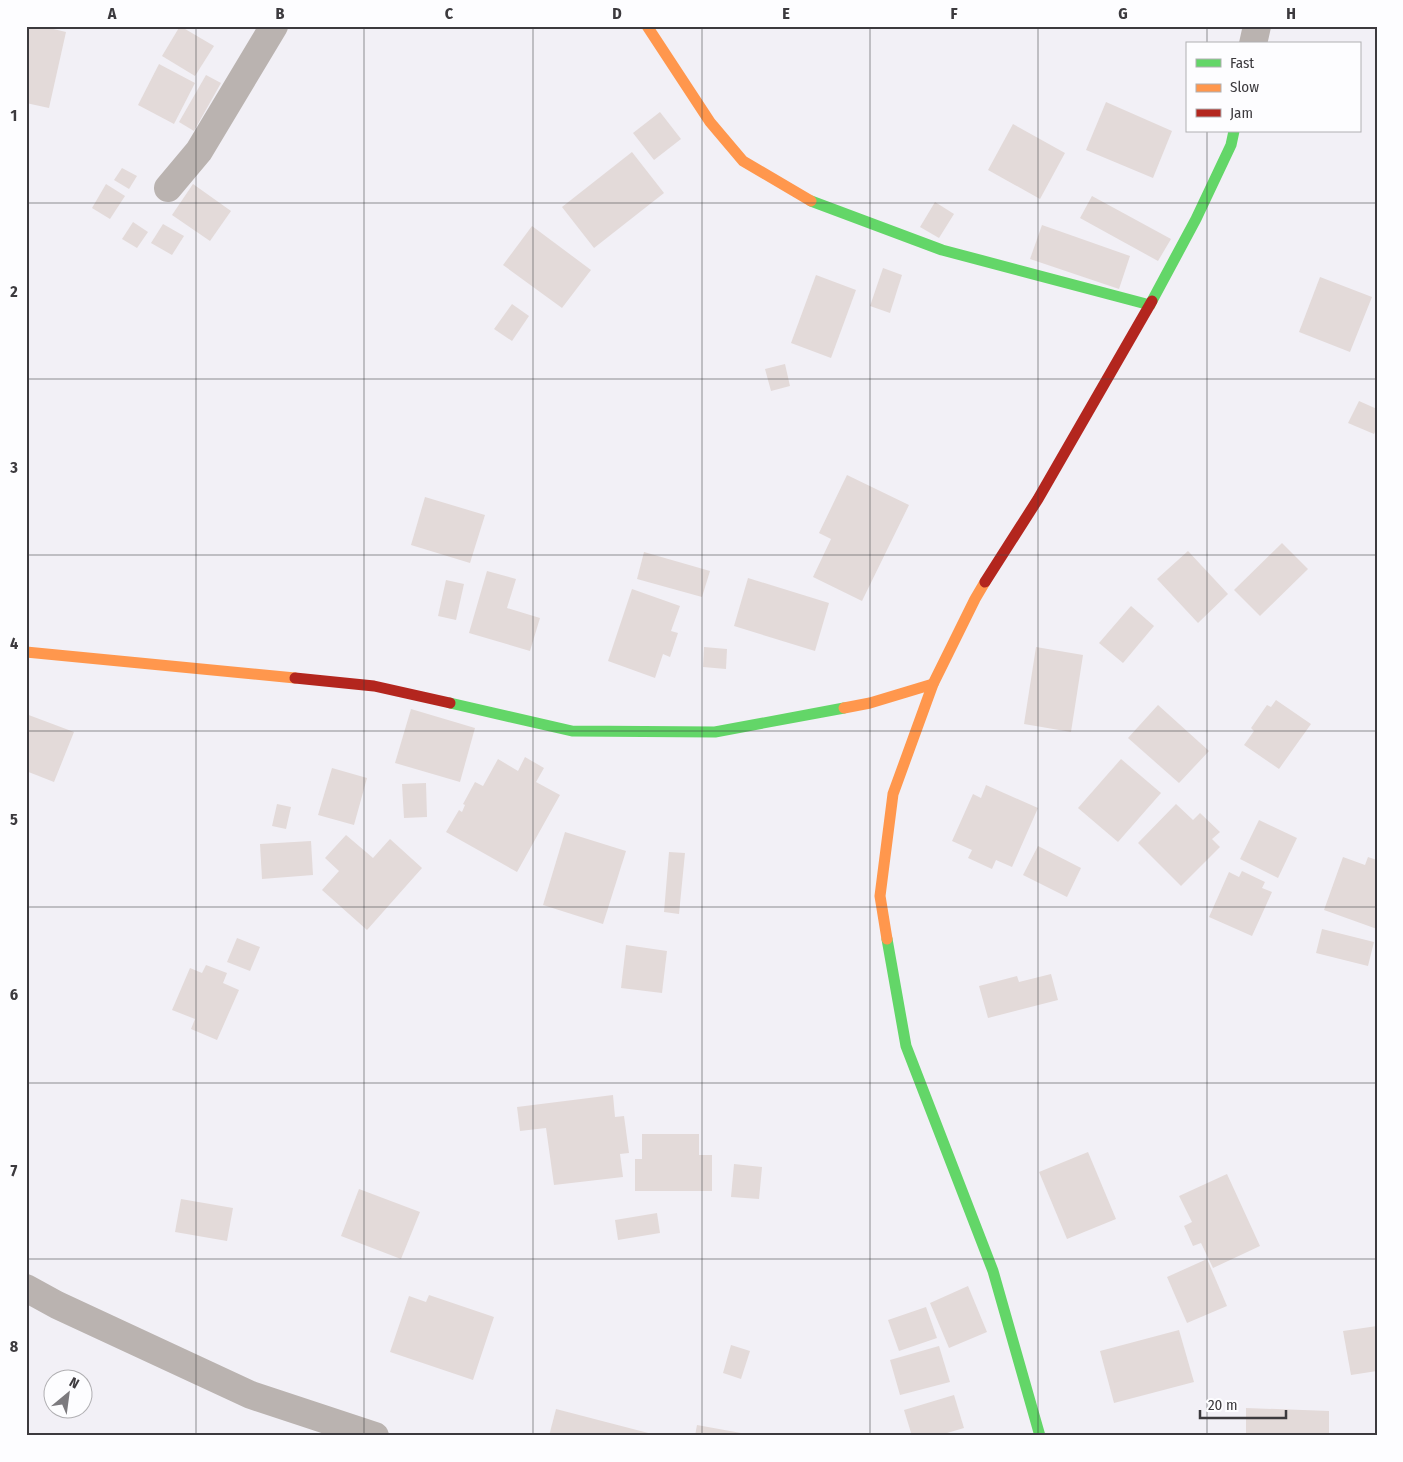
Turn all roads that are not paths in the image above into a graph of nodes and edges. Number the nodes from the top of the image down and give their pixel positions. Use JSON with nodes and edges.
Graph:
{"nodes":[{"id":1,"x":274,"y":26,"type":"edge"},
{"id":2,"x":647,"y":26,"type":"edge"},
{"id":3,"x":1257,"y":26,"type":"edge"},
{"id":4,"x":1253,"y":42,"type":"edge"},
{"id":5,"x":1234,"y":132,"type":"edge"},
{"id":6,"x":168,"y":188,"type":"dead end"},
{"id":7,"x":1150,"y":306,"type":"junction"},
{"id":8,"x":26,"y":652,"type":"edge"},
{"id":9,"x":933,"y":684,"type":"junction"},
{"id":10,"x":26,"y":1288,"type":"edge"},
{"id":11,"x":375,"y":1436,"type":"edge"},
{"id":12,"x":1040,"y":1436,"type":"edge"}],
"edges":[{"from":1,"to":6,"type":"street"},
{"from":2,"to":7,"type":"street"},
{"from":3,"to":4,"type":"street"},
{"from":5,"to":7,"type":"street"},
{"from":7,"to":9,"type":"street"},
{"from":8,"to":9,"type":"street"},
{"from":9,"to":12,"type":"street"},
{"from":10,"to":11,"type":"street"}]}
